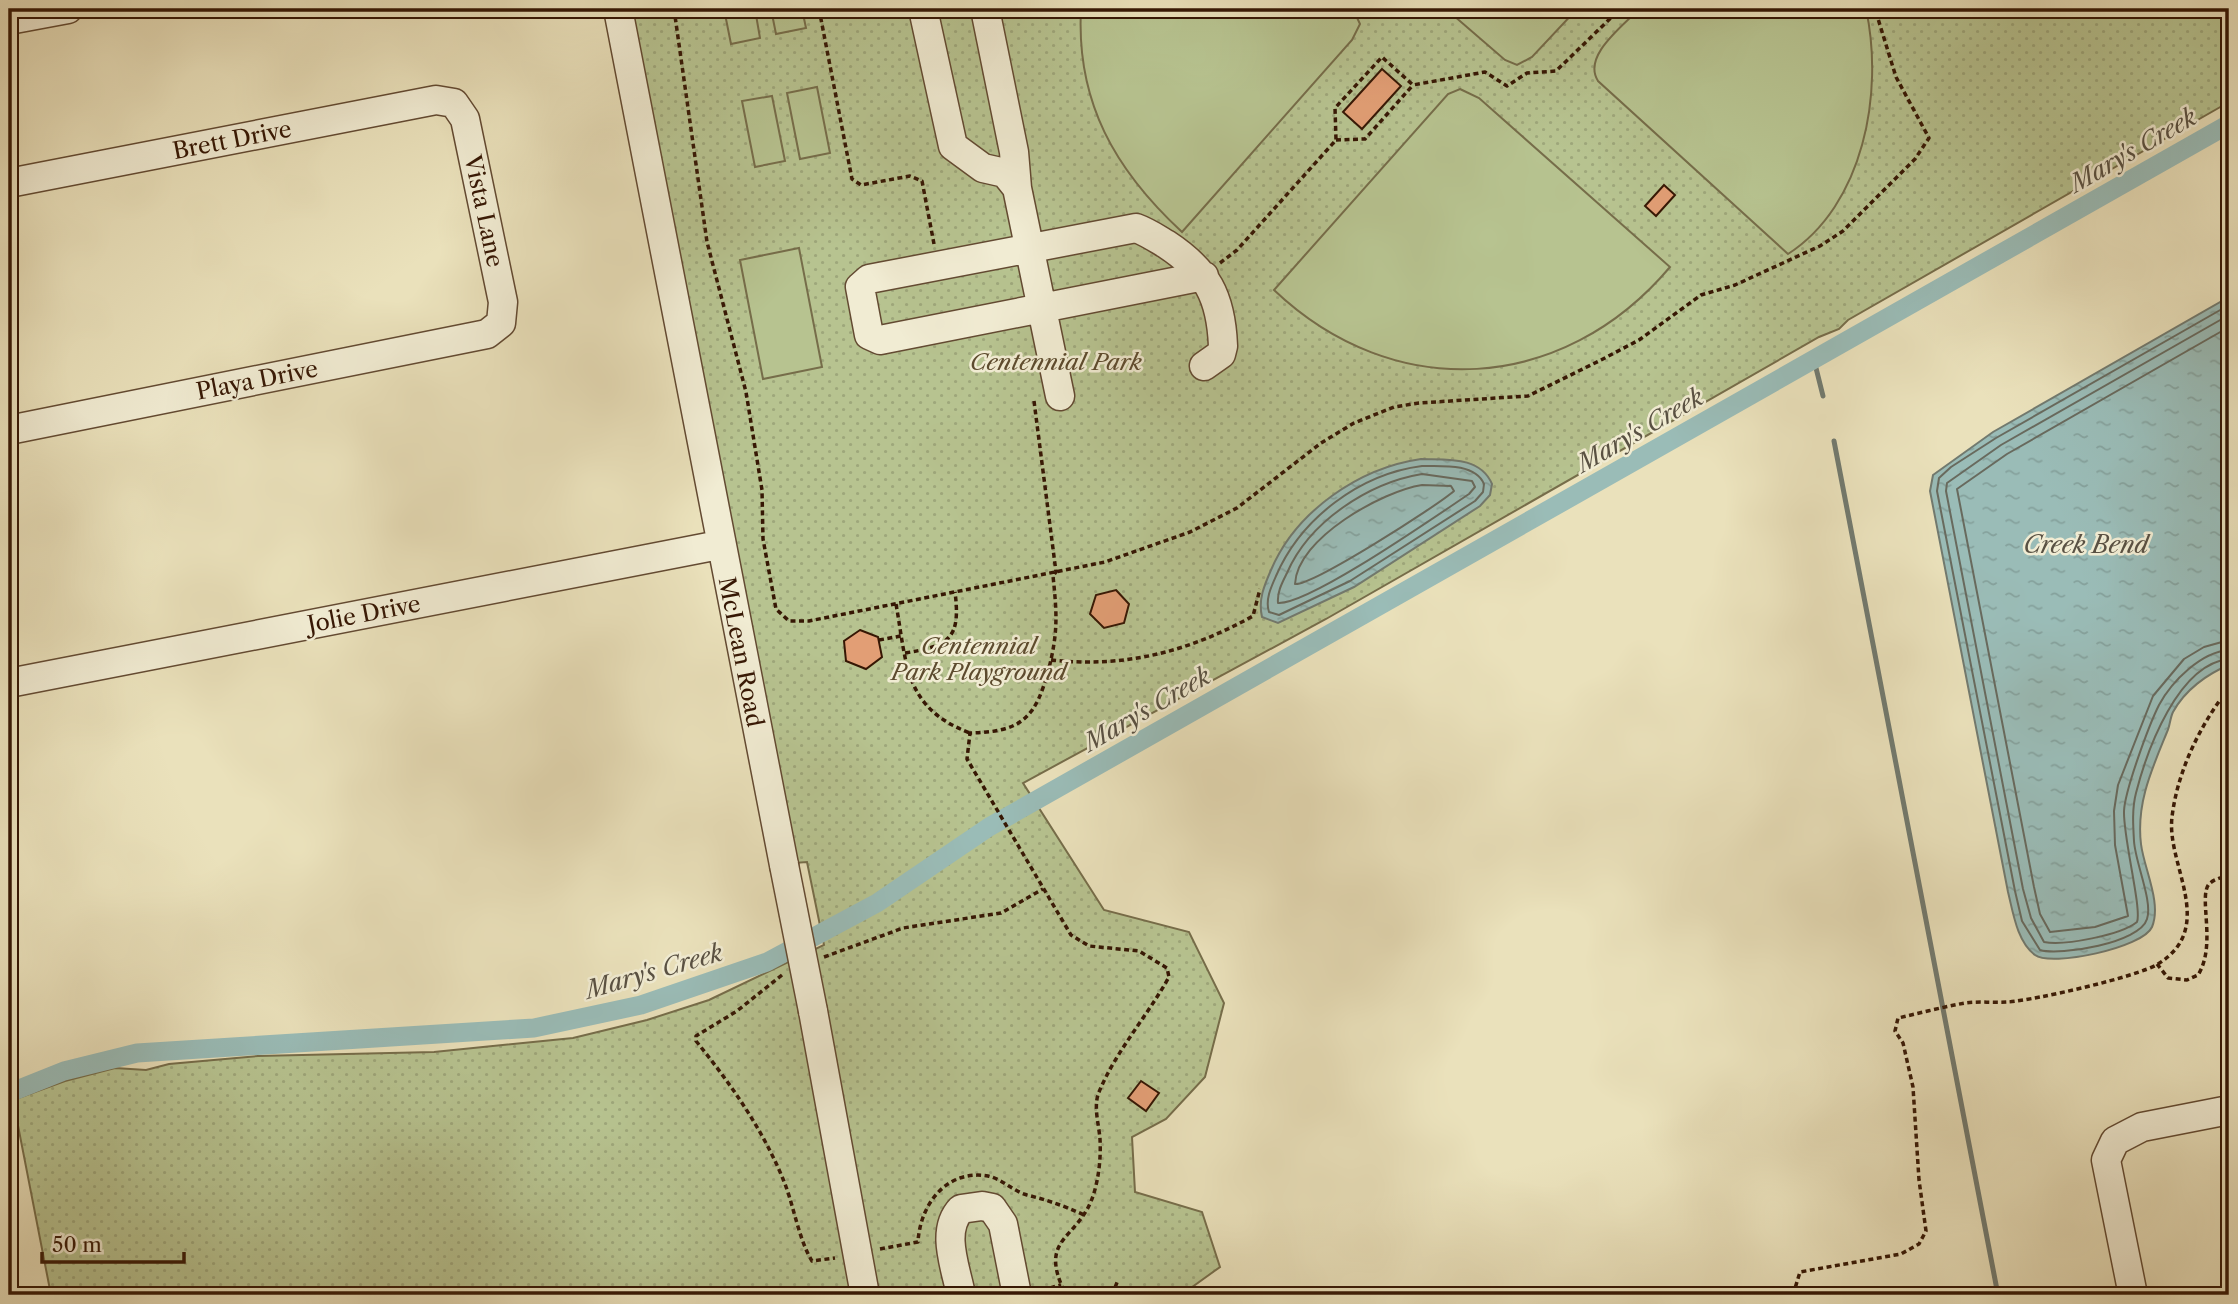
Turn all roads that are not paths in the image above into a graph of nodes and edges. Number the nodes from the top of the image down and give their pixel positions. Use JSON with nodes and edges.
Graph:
{"nodes":[{"id":1,"x":68,"y":9,"type":"edge"},
{"id":2,"x":618,"y":9,"type":"edge"},
{"id":3,"x":923,"y":9,"type":"edge"},
{"id":4,"x":985,"y":9,"type":"edge"},
{"id":5,"x":9,"y":20,"type":"edge"},
{"id":6,"x":454,"y":103,"type":"joint"},
{"id":7,"x":9,"y":183,"type":"edge"},
{"id":8,"x":1017,"y":188,"type":"junction"},
{"id":9,"x":1031,"y":248,"type":"junction"},
{"id":10,"x":1204,"y":276,"type":"junction"},
{"id":11,"x":1043,"y":308,"type":"junction"},
{"id":12,"x":501,"y":323,"type":"joint"},
{"id":13,"x":1204,"y":366,"type":"dead end"},
{"id":14,"x":1047,"y":398,"type":"road end"},
{"id":15,"x":9,"y":430,"type":"edge"},
{"id":16,"x":719,"y":545,"type":"junction"},
{"id":17,"x":9,"y":682,"type":"edge"},
{"id":18,"x":2229,"y":1110,"type":"edge"},
{"id":19,"x":1030,"y":1293,"type":"edge"},
{"id":20,"x":865,"y":1295,"type":"edge"},
{"id":21,"x":961,"y":1295,"type":"edge"},
{"id":22,"x":2133,"y":1295,"type":"edge"}],
"edges":[{"from":1,"to":5,"type":"street"},
{"from":2,"to":16,"type":"street","name":"McLean Road"},
{"from":3,"to":8,"type":"street"},
{"from":4,"to":8,"type":"street"},
{"from":6,"to":7,"type":"street","name":"Brett Drive"},
{"from":6,"to":12,"type":"street","name":"Vista Lane"},
{"from":8,"to":9,"type":"street"},
{"from":9,"to":10,"type":"street"},
{"from":9,"to":11,"type":"street"},
{"from":9,"to":11,"type":"street"},
{"from":10,"to":11,"type":"street"},
{"from":10,"to":13,"type":"street"},
{"from":11,"to":14,"type":"street"},
{"from":12,"to":15,"type":"street","name":"Playa Drive"},
{"from":16,"to":17,"type":"street","name":"Jolie Drive"},
{"from":16,"to":20,"type":"street","name":"McLean Road","bridge":true},
{"from":18,"to":22,"type":"street"},
{"from":19,"to":21,"type":"street"}]}
